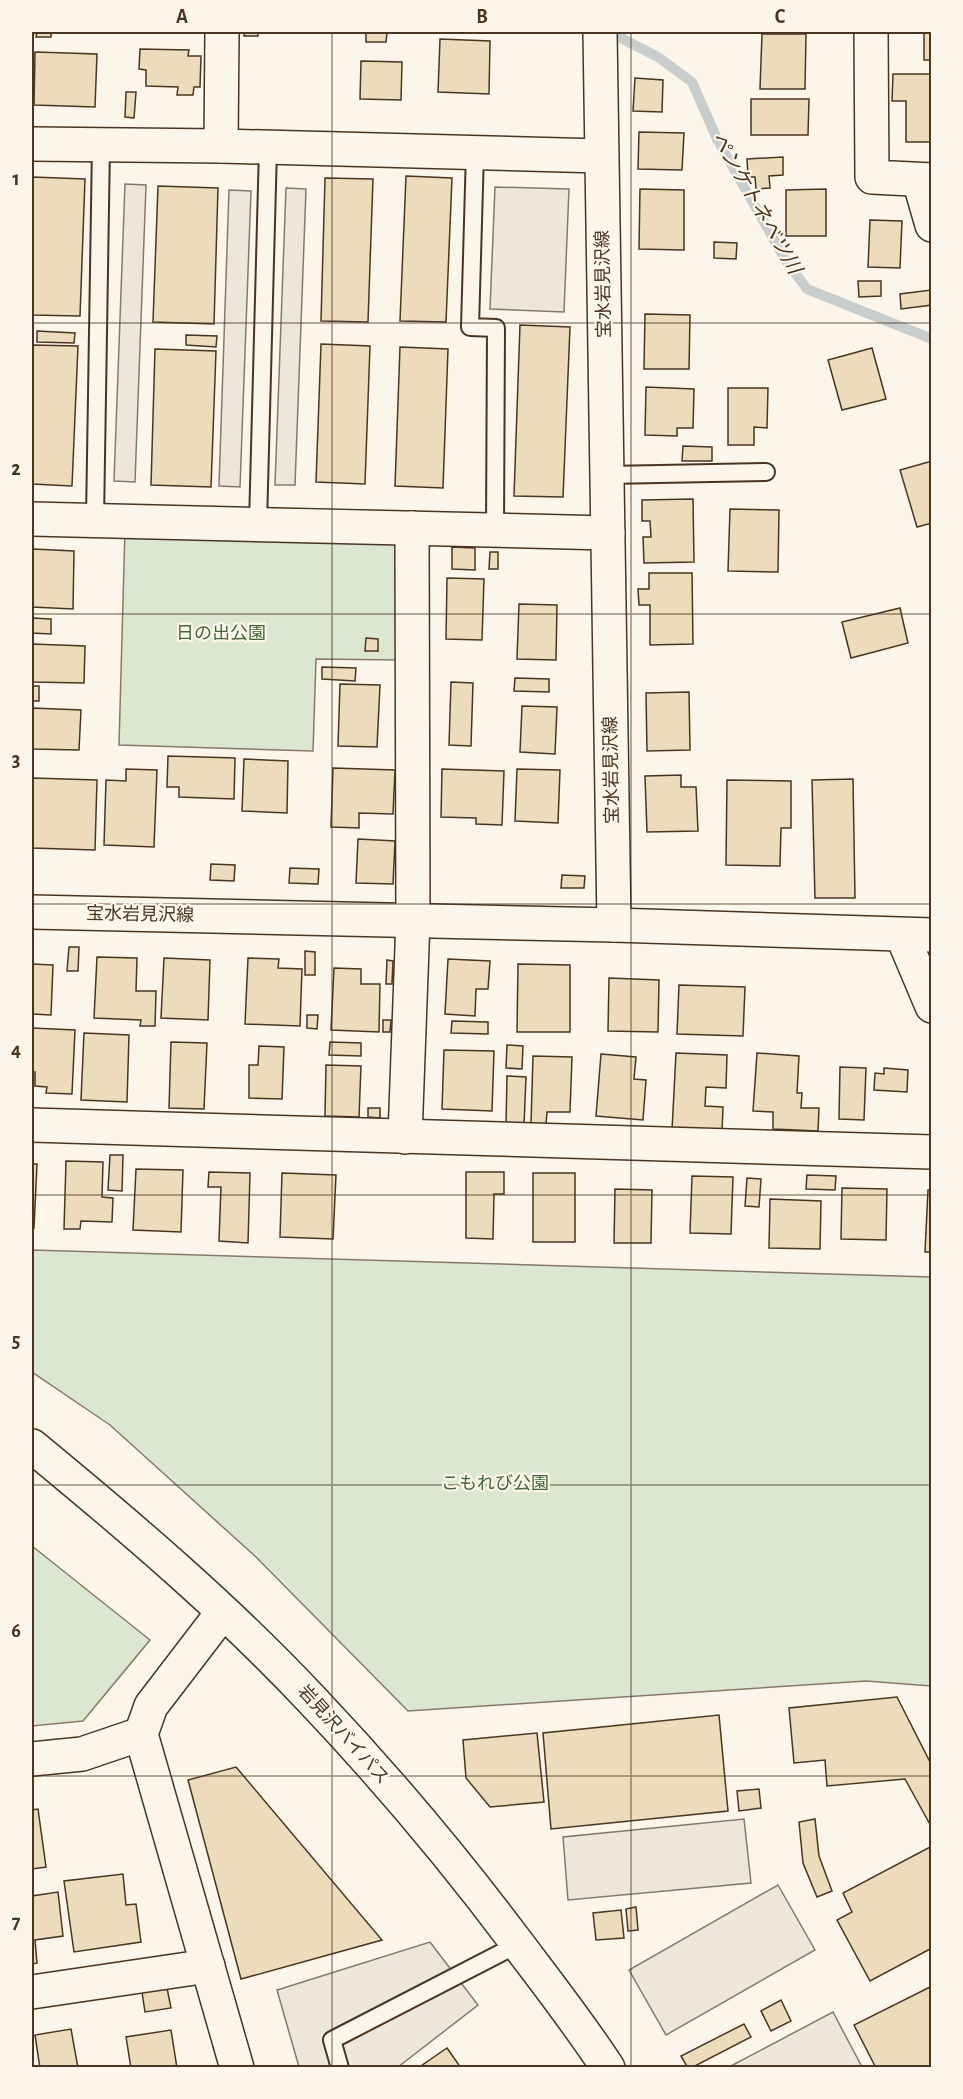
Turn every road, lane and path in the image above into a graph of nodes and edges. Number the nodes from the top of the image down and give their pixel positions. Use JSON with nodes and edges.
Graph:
{"nodes":[{"id":1,"x":222,"y":32,"type":"edge"},
{"id":2,"x":871,"y":32,"type":"edge"},
{"id":3,"x":600,"y":44,"type":"edge"},
{"id":4,"x":32,"y":144,"type":"edge"},
{"id":5,"x":101,"y":145,"type":"junction"},
{"id":6,"x":221,"y":146,"type":"junction"},
{"id":7,"x":268,"y":148,"type":"junction"},
{"id":8,"x":475,"y":152,"type":"junction"},
{"id":9,"x":601,"y":156,"type":"junction"},
{"id":10,"x":926,"y":180,"type":"edge"},
{"id":11,"x":932,"y":225,"type":"edge"},
{"id":12,"x":766,"y":472,"type":"dead end"},
{"id":13,"x":607,"y":475,"type":"junction"},
{"id":14,"x":32,"y":519,"type":"edge"},
{"id":15,"x":95,"y":520,"type":"junction"},
{"id":16,"x":258,"y":524,"type":"junction"},
{"id":17,"x":412,"y":528,"type":"junction"},
{"id":18,"x":495,"y":529,"type":"junction"},
{"id":19,"x":608,"y":532,"type":"junction"},
{"id":20,"x":32,"y":912,"type":"edge"},
{"id":21,"x":413,"y":920,"type":"junction"},
{"id":22,"x":615,"y":925,"type":"junction"},
{"id":23,"x":917,"y":935,"type":"edge"},
{"id":24,"x":932,"y":1006,"type":"edge"},
{"id":25,"x":32,"y":1125,"type":"edge"},
{"id":26,"x":405,"y":1137,"type":"junction"},
{"id":27,"x":932,"y":1152,"type":"edge"},
{"id":28,"x":32,"y":1446,"type":"edge"},
{"id":29,"x":223,"y":1612,"type":"junction"},
{"id":30,"x":141,"y":1734,"type":"junction"},
{"id":31,"x":32,"y":1759,"type":"edge"},
{"id":32,"x":518,"y":1944,"type":"junction"},
{"id":33,"x":208,"y":1966,"type":"junction"},
{"id":34,"x":32,"y":1992,"type":"edge"},
{"id":35,"x":237,"y":2067,"type":"edge"},
{"id":36,"x":340,"y":2067,"type":"edge"},
{"id":37,"x":608,"y":2067,"type":"edge"}],
"edges":[{"from":1,"to":6,"type":"main road"},
{"from":2,"to":10,"type":"main road"},
{"from":3,"to":9,"type":"main road","name":"宝水岩見沢線"},
{"from":4,"to":5,"type":"main road"},
{"from":5,"to":6,"type":"main road"},
{"from":5,"to":15,"type":"lane"},
{"from":6,"to":7,"type":"main road"},
{"from":7,"to":8,"type":"main road"},
{"from":7,"to":16,"type":"lane"},
{"from":8,"to":9,"type":"main road"},
{"from":8,"to":18,"type":"lane"},
{"from":9,"to":13,"type":"main road","name":"宝水岩見沢線"},
{"from":10,"to":11,"type":"main road"},
{"from":12,"to":13,"type":"lane"},
{"from":13,"to":19,"type":"main road","name":"宝水岩見沢線"},
{"from":14,"to":15,"type":"main road"},
{"from":15,"to":16,"type":"main road"},
{"from":16,"to":17,"type":"main road"},
{"from":17,"to":18,"type":"main road"},
{"from":17,"to":21,"type":"main road"},
{"from":18,"to":19,"type":"main road"},
{"from":19,"to":22,"type":"main road","name":"宝水岩見沢線"},
{"from":20,"to":21,"type":"main road","name":"宝水岩見沢線"},
{"from":21,"to":22,"type":"main road","name":"宝水岩見沢線"},
{"from":21,"to":26,"type":"main road"},
{"from":22,"to":23,"type":"main road"},
{"from":23,"to":24,"type":"main road"},
{"from":25,"to":26,"type":"main road"},
{"from":26,"to":27,"type":"main road"},
{"from":28,"to":29,"type":"main road","name":"岩見沢バイパス"},
{"from":29,"to":30,"type":"main road"},
{"from":29,"to":32,"type":"main road","name":"岩見沢バイパス"},
{"from":30,"to":31,"type":"main road"},
{"from":30,"to":33,"type":"main road"},
{"from":32,"to":36,"type":"lane"},
{"from":32,"to":37,"type":"main road","name":"岩見沢バイパス"},
{"from":33,"to":34,"type":"main road"},
{"from":33,"to":35,"type":"main road"}]}
